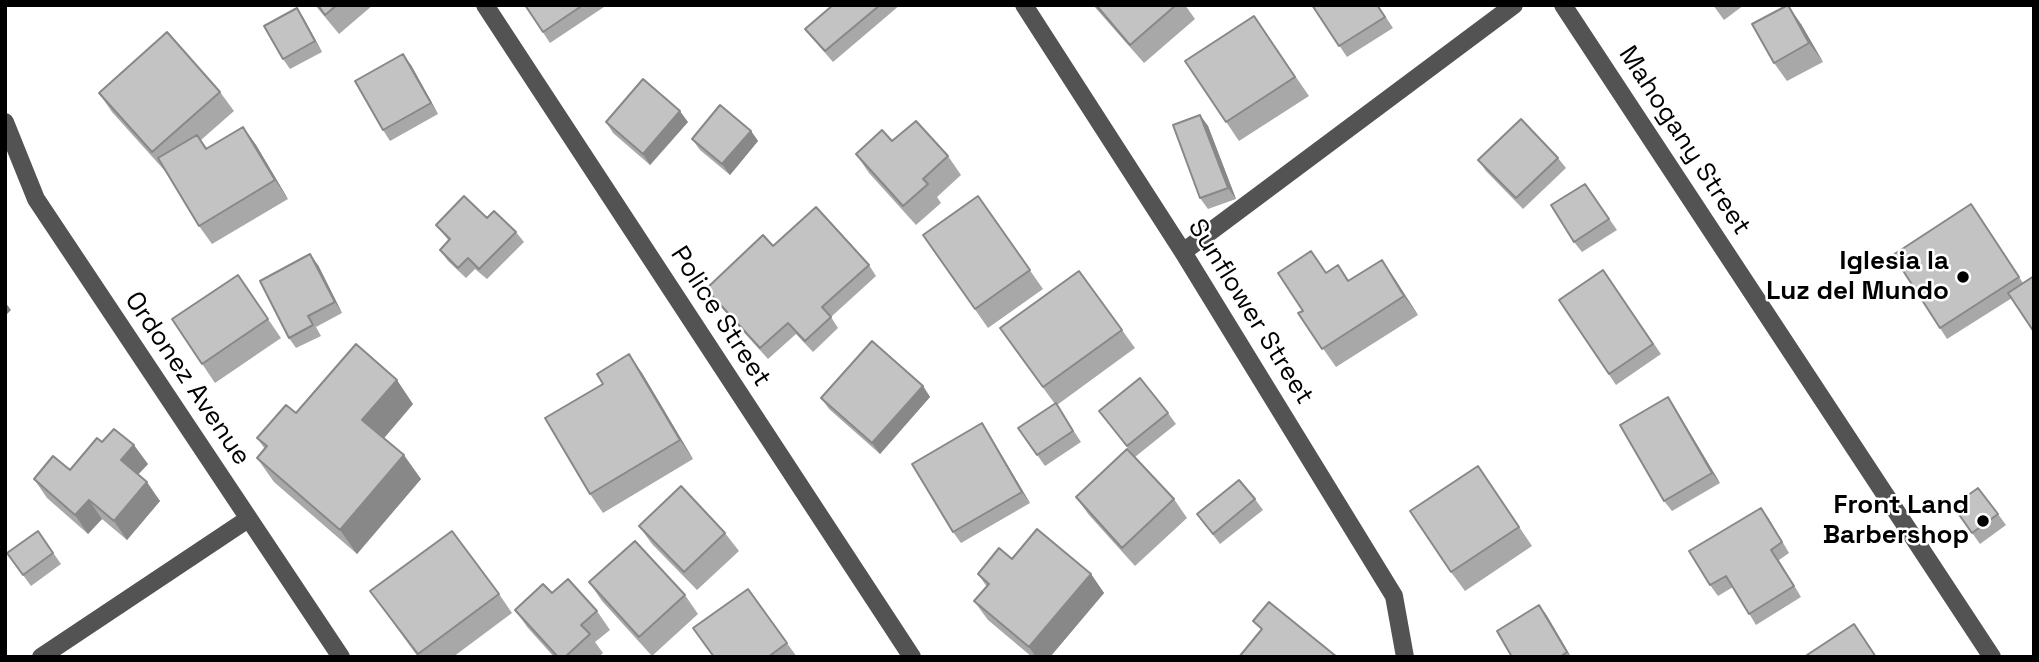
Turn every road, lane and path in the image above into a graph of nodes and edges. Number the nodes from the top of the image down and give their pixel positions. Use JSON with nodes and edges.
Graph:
{"nodes":[{"id":1,"x":485,"y":5,"type":"edge"},
{"id":2,"x":1024,"y":5,"type":"edge"},
{"id":3,"x":1514,"y":5,"type":"edge"},
{"id":4,"x":1563,"y":5,"type":"edge"},
{"id":5,"x":5,"y":122,"type":"edge"},
{"id":6,"x":1183,"y":252,"type":"junction"},
{"id":7,"x":248,"y":519,"type":"junction"},
{"id":8,"x":41,"y":657,"type":"edge"},
{"id":9,"x":341,"y":657,"type":"edge"},
{"id":10,"x":912,"y":657,"type":"edge"},
{"id":11,"x":1405,"y":657,"type":"edge"},
{"id":12,"x":1992,"y":657,"type":"edge"}],
"edges":[{"from":1,"to":10,"type":"street","name":"Police Street"},
{"from":2,"to":6,"type":"street","name":"Sunflower Street"},
{"from":3,"to":6,"type":"street"},
{"from":4,"to":12,"type":"street","name":"Mahogany Street"},
{"from":5,"to":7,"type":"street","name":"Ordonez Avenue"},
{"from":6,"to":11,"type":"street","name":"Sunflower Street"},
{"from":7,"to":8,"type":"street"},
{"from":7,"to":9,"type":"street","name":"Ordonez Avenue"}]}
